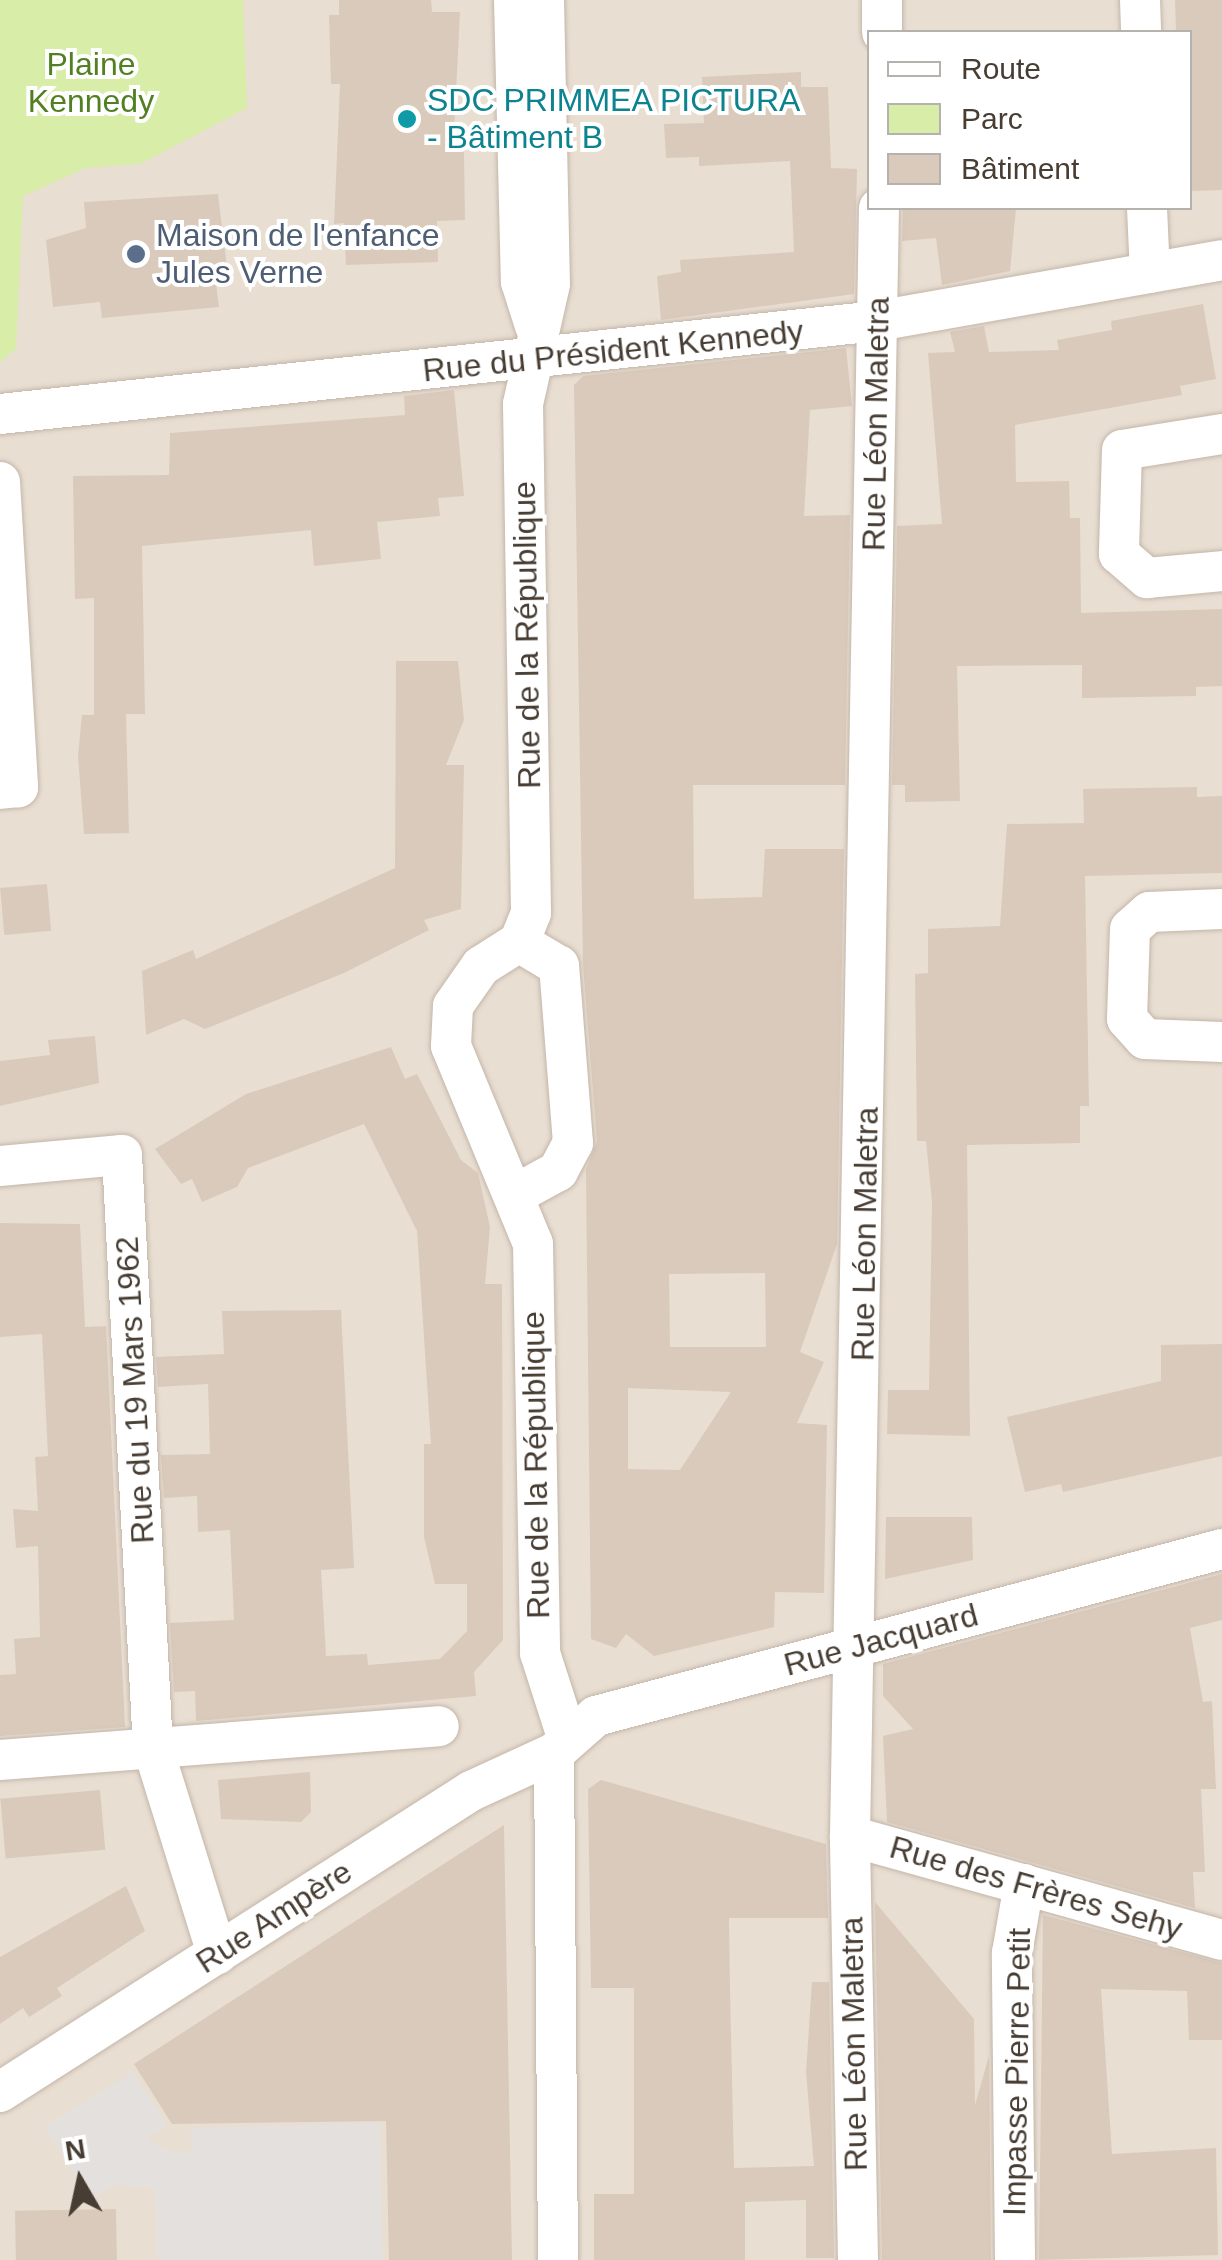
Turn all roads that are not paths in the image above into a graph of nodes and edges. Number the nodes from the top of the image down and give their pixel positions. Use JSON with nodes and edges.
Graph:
{"nodes":[{"id":1,"x":514,"y":0,"type":"edge"},
{"id":2,"x":544,"y":0,"type":"edge"},
{"id":3,"x":882,"y":0,"type":"edge"},
{"id":4,"x":1140,"y":0,"type":"edge"},
{"id":5,"x":882,"y":30,"type":"edge"},
{"id":6,"x":1142,"y":30,"type":"edge"},
{"id":7,"x":879,"y":210,"type":"edge"},
{"id":8,"x":1147,"y":210,"type":"edge"},
{"id":9,"x":1222,"y":260,"type":"edge"},
{"id":10,"x":1150,"y":273,"type":"junction"},
{"id":11,"x":878,"y":321,"type":"junction"},
{"id":12,"x":534,"y":343,"type":"junction"},
{"id":13,"x":0,"y":414,"type":"edge"},
{"id":14,"x":1222,"y":434,"type":"edge"},
{"id":15,"x":0,"y":482,"type":"edge"},
{"id":16,"x":1222,"y":572,"type":"edge"},
{"id":17,"x":0,"y":789,"type":"edge"},
{"id":18,"x":1222,"y":909,"type":"edge"},
{"id":19,"x":519,"y":942,"type":"junction"},
{"id":20,"x":1222,"y":1042,"type":"edge"},
{"id":21,"x":0,"y":1166,"type":"edge"},
{"id":22,"x":516,"y":1194,"type":"junction"},
{"id":23,"x":1222,"y":1549,"type":"edge"},
{"id":24,"x":859,"y":1646,"type":"junction"},
{"id":25,"x":440,"y":1726,"type":"dead end"},
{"id":26,"x":560,"y":1744,"type":"junction"},
{"id":27,"x":153,"y":1748,"type":"junction"},
{"id":28,"x":0,"y":1760,"type":"edge"},
{"id":29,"x":850,"y":1836,"type":"junction"},
{"id":30,"x":1024,"y":1884,"type":"junction"},
{"id":31,"x":1222,"y":1940,"type":"edge"},
{"id":32,"x":217,"y":1954,"type":"junction"},
{"id":33,"x":0,"y":2092,"type":"edge"},
{"id":34,"x":558,"y":2260,"type":"edge"},
{"id":35,"x":858,"y":2260,"type":"edge"},
{"id":36,"x":1015,"y":2260,"type":"edge"}],
"edges":[{"from":1,"to":12,"type":"street","name":"Rue de la République"},
{"from":2,"to":12,"type":"street","name":"Rue de la République"},
{"from":3,"to":5,"type":"street"},
{"from":4,"to":6,"type":"street"},
{"from":7,"to":11,"type":"street","name":"Rue Léon Maletra"},
{"from":8,"to":10,"type":"street"},
{"from":9,"to":10,"type":"street","name":"Rue du Président Kennedy"},
{"from":10,"to":11,"type":"street","name":"Rue du Président Kennedy"},
{"from":11,"to":12,"type":"street","name":"Rue du Président Kennedy"},
{"from":11,"to":24,"type":"street","name":"Rue Léon Maletra"},
{"from":12,"to":13,"type":"street","name":"Rue du Président Kennedy"},
{"from":12,"to":19,"type":"street","name":"Rue de la République"},
{"from":14,"to":16,"type":"street"},
{"from":15,"to":17,"type":"street"},
{"from":18,"to":20,"type":"street"},
{"from":19,"to":22,"type":"street","name":"Rue de la République"},
{"from":19,"to":22,"type":"street"},
{"from":21,"to":27,"type":"street","name":"Rue du 19 Mars 1962"},
{"from":22,"to":26,"type":"street","name":"Rue de la République"},
{"from":23,"to":24,"type":"street","name":"Rue Jacquard"},
{"from":24,"to":26,"type":"street","name":"Rue Jacquard"},
{"from":24,"to":29,"type":"street","name":"Rue Léon Maletra"},
{"from":25,"to":27,"type":"street"},
{"from":26,"to":32,"type":"street","name":"Rue Ampère"},
{"from":26,"to":34,"type":"street","name":"Rue de la République"},
{"from":27,"to":28,"type":"street"},
{"from":27,"to":32,"type":"street"},
{"from":29,"to":30,"type":"street","name":"Rue des Frères Sehy"},
{"from":29,"to":35,"type":"street","name":"Rue Léon Maletra"},
{"from":30,"to":31,"type":"street","name":"Rue des Frères Sehy"},
{"from":30,"to":36,"type":"street","name":"Impasse Pierre Petit"},
{"from":32,"to":33,"type":"street","name":"Rue Ampère"}]}
